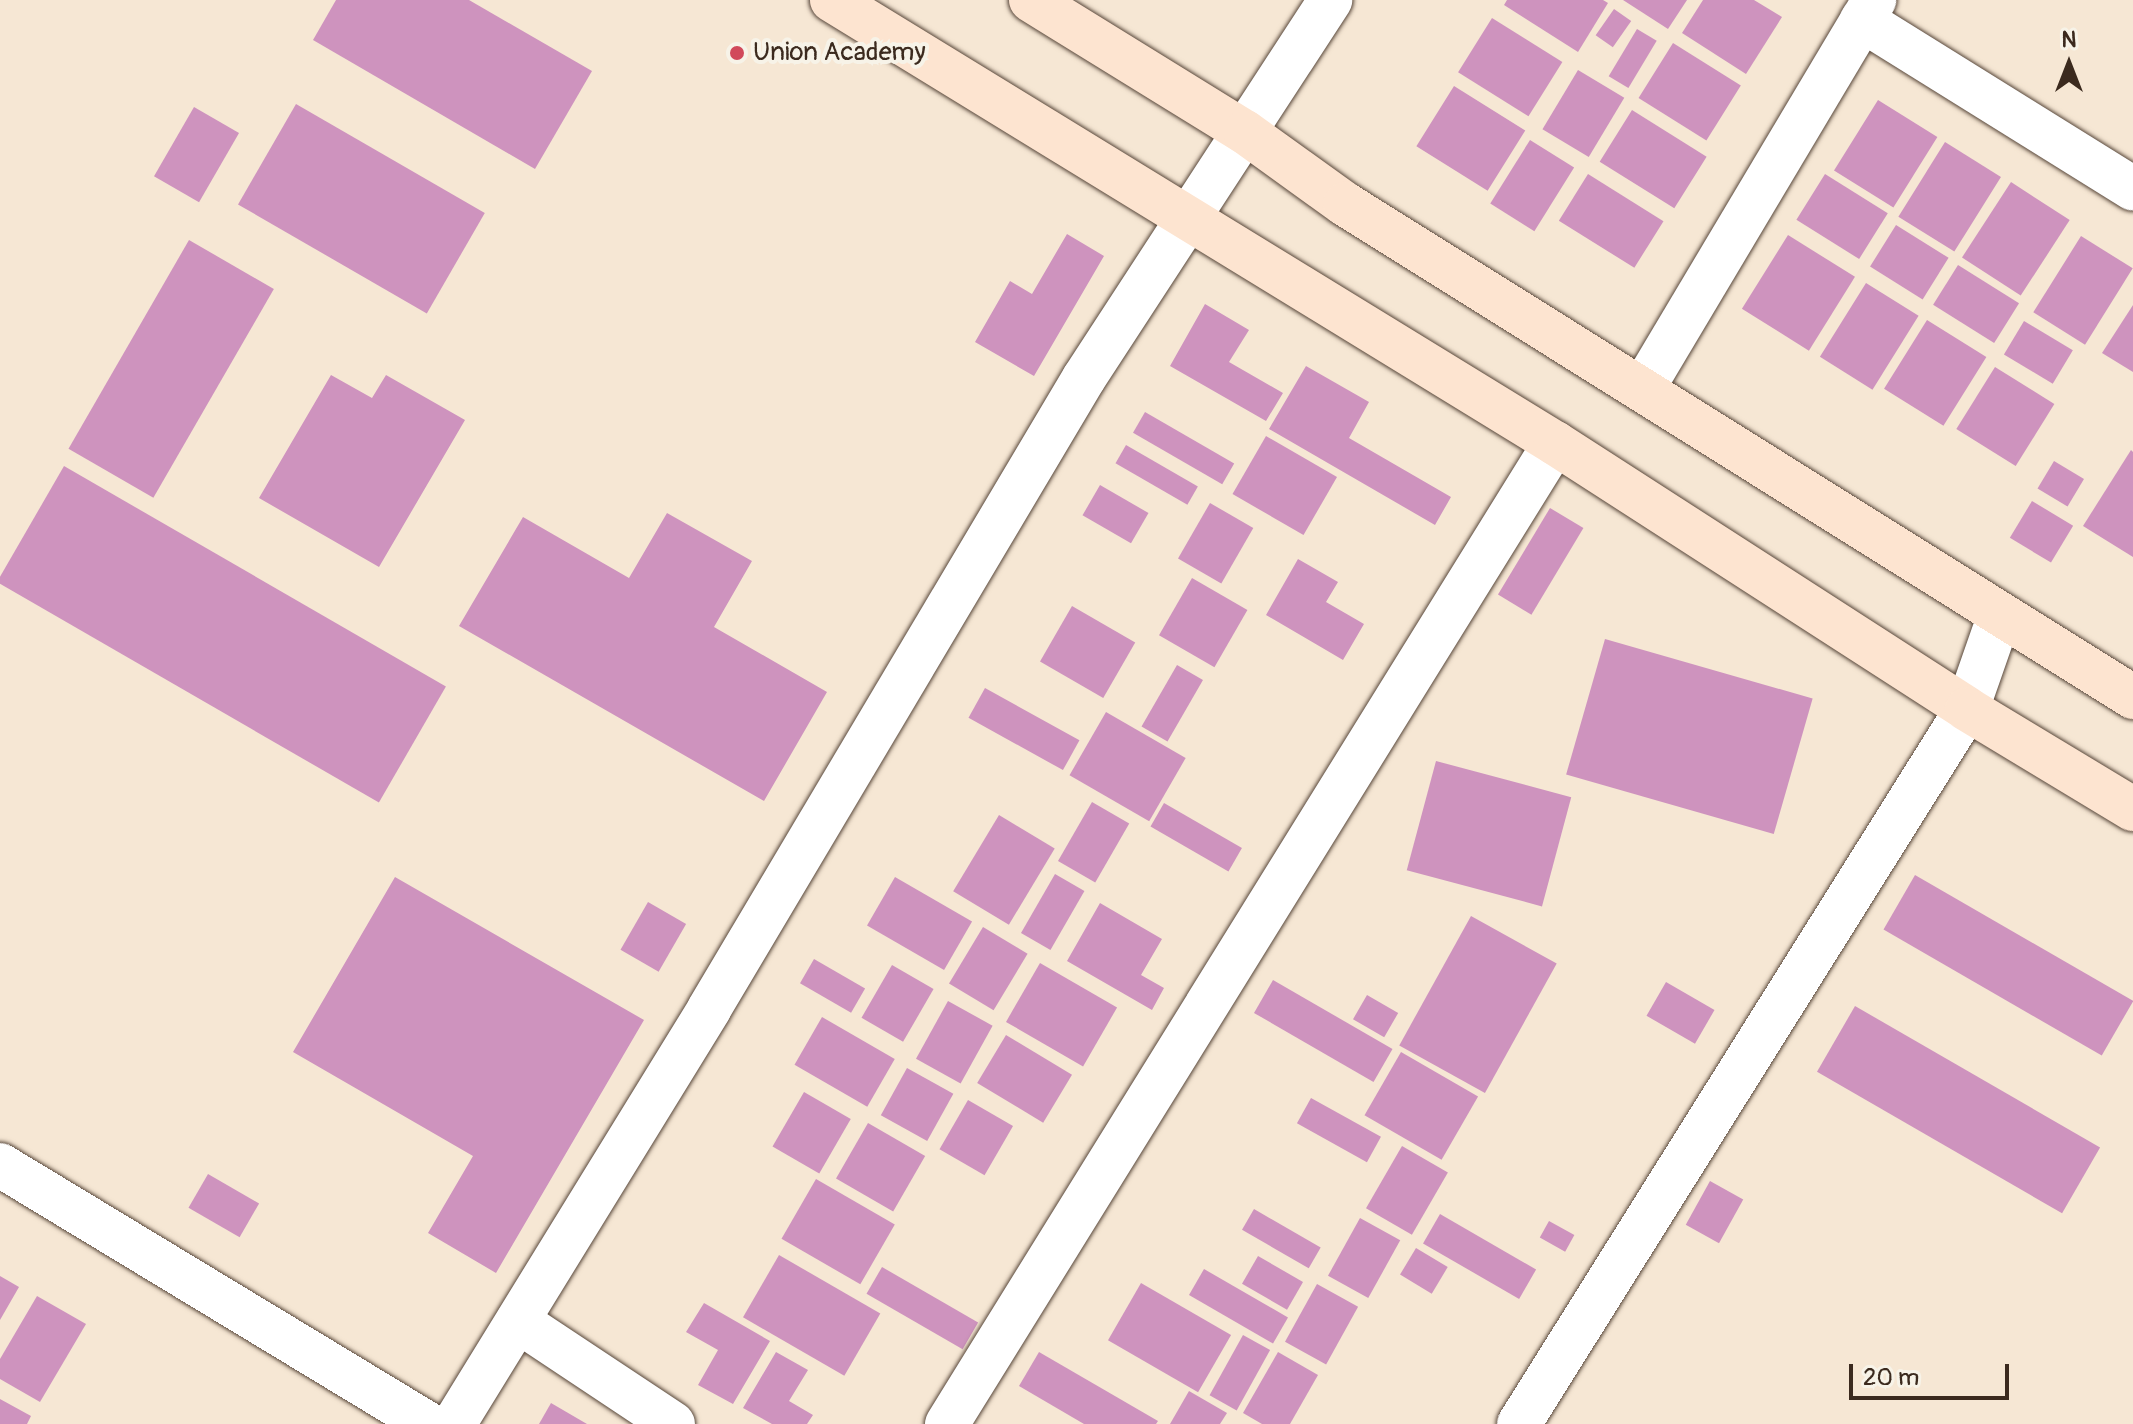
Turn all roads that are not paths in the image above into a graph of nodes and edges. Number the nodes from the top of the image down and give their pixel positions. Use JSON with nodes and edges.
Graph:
{"nodes":[{"id":1,"x":832,"y":0,"type":"edge"},
{"id":2,"x":1031,"y":0,"type":"edge"},
{"id":3,"x":1330,"y":0,"type":"edge"},
{"id":4,"x":1868,"y":10,"type":"edge"},
{"id":5,"x":1245,"y":132,"type":"junction"},
{"id":6,"x":2133,"y":189,"type":"edge"},
{"id":7,"x":1185,"y":219,"type":"junction"},
{"id":8,"x":1643,"y":388,"type":"junction"},
{"id":9,"x":1555,"y":443,"type":"junction"},
{"id":10,"x":1999,"y":617,"type":"junction"},
{"id":11,"x":2133,"y":697,"type":"edge"},
{"id":12,"x":1967,"y":709,"type":"junction"},
{"id":13,"x":2133,"y":809,"type":"edge"},
{"id":14,"x":0,"y":1165,"type":"edge"},
{"id":15,"x":518,"y":1321,"type":"junction"},
{"id":16,"x":428,"y":1424,"type":"edge"},
{"id":17,"x":454,"y":1424,"type":"edge"},
{"id":18,"x":673,"y":1424,"type":"edge"},
{"id":19,"x":947,"y":1424,"type":"edge"},
{"id":20,"x":1519,"y":1424,"type":"edge"}],
"edges":[{"from":1,"to":7,"type":"main road"},
{"from":2,"to":5,"type":"main road"},
{"from":3,"to":5,"type":"street"},
{"from":4,"to":6,"type":"street"},
{"from":4,"to":8,"type":"street"},
{"from":5,"to":7,"type":"street"},
{"from":5,"to":8,"type":"main road"},
{"from":7,"to":9,"type":"main road"},
{"from":7,"to":15,"type":"street"},
{"from":8,"to":10,"type":"main road"},
{"from":9,"to":12,"type":"main road"},
{"from":9,"to":19,"type":"street"},
{"from":10,"to":11,"type":"main road"},
{"from":10,"to":12,"type":"street"},
{"from":12,"to":13,"type":"main road"},
{"from":12,"to":20,"type":"street"},
{"from":14,"to":16,"type":"street"},
{"from":15,"to":17,"type":"street"},
{"from":15,"to":18,"type":"street"}]}
